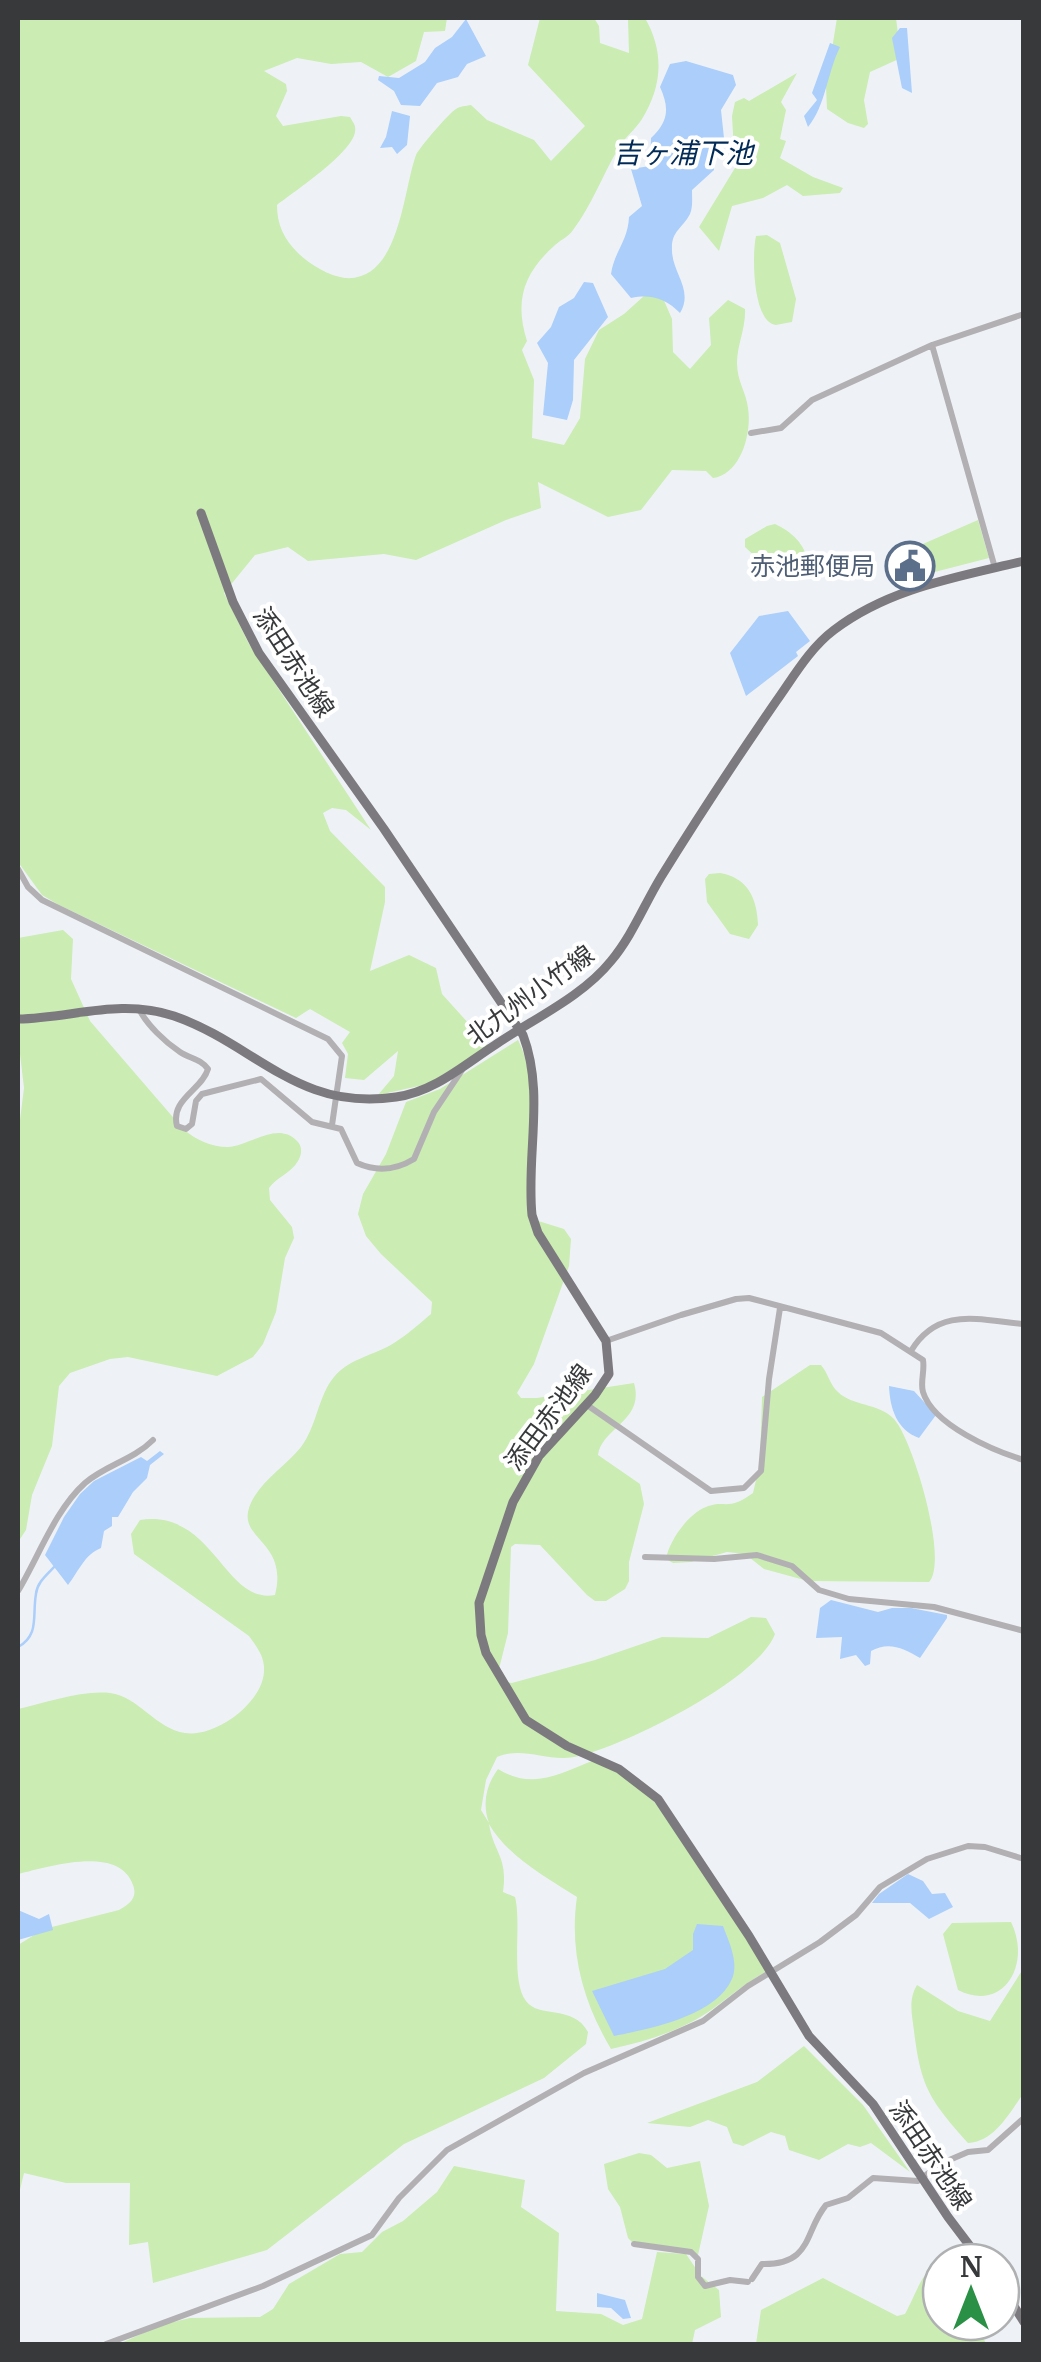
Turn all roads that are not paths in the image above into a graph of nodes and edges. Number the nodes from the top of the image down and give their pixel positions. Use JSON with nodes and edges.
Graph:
{"nodes":[{"id":1,"x":1024,"y":314,"type":"edge"},
{"id":2,"x":932,"y":345,"type":"junction"},
{"id":3,"x":750,"y":434,"type":"dead end"},
{"id":4,"x":201,"y":513,"type":"dead end"},
{"id":5,"x":1024,"y":561,"type":"edge"},
{"id":6,"x":995,"y":568,"type":"junction"},
{"id":7,"x":18,"y":870,"type":"edge"},
{"id":8,"x":138,"y":1008,"type":"junction"},
{"id":9,"x":18,"y":1020,"type":"edge"},
{"id":10,"x":519,"y":1030,"type":"junction"},
{"id":11,"x":463,"y":1068,"type":"junction"},
{"id":12,"x":337,"y":1096,"type":"junction"},
{"id":13,"x":332,"y":1125,"type":"junction"},
{"id":14,"x":780,"y":1308,"type":"junction"},
{"id":15,"x":1024,"y":1324,"type":"edge"},
{"id":16,"x":606,"y":1341,"type":"junction"},
{"id":17,"x":911,"y":1351,"type":"junction"},
{"id":18,"x":586,"y":1404,"type":"junction"},
{"id":19,"x":153,"y":1440,"type":"dead end"},
{"id":20,"x":1024,"y":1460,"type":"edge"},
{"id":21,"x":644,"y":1557,"type":"dead end"},
{"id":22,"x":18,"y":1591,"type":"edge"},
{"id":23,"x":1024,"y":1631,"type":"edge"},
{"id":24,"x":1024,"y":1860,"type":"edge"},
{"id":25,"x":769,"y":1972,"type":"junction"},
{"id":26,"x":1024,"y":2118,"type":"edge"},
{"id":27,"x":922,"y":2179,"type":"junction"},
{"id":28,"x":967,"y":2242,"type":"edge"},
{"id":29,"x":634,"y":2244,"type":"dead end"},
{"id":30,"x":106,"y":2344,"type":"edge"}],
"edges":[{"from":1,"to":2,"type":"street"},
{"from":2,"to":3,"type":"street"},
{"from":2,"to":6,"type":"street"},
{"from":4,"to":10,"type":"main road","name":"添田赤池線"},
{"from":5,"to":6,"type":"main road","name":"北九州小竹線"},
{"from":6,"to":10,"type":"main road","name":"北九州小竹線"},
{"from":7,"to":12,"type":"street"},
{"from":8,"to":9,"type":"main road","name":"北九州小竹線"},
{"from":8,"to":12,"type":"main road","name":"北九州小竹線"},
{"from":8,"to":13,"type":"street"},
{"from":10,"to":11,"type":"main road","name":"北九州小竹線"},
{"from":10,"to":16,"type":"main road","name":"添田赤池線"},
{"from":11,"to":12,"type":"main road","name":"北九州小竹線"},
{"from":11,"to":13,"type":"street"},
{"from":12,"to":13,"type":"street"},
{"from":14,"to":16,"type":"street"},
{"from":14,"to":17,"type":"street"},
{"from":14,"to":18,"type":"street"},
{"from":15,"to":17,"type":"street"},
{"from":16,"to":18,"type":"main road","name":"添田赤池線"},
{"from":17,"to":20,"type":"street"},
{"from":18,"to":25,"type":"main road","name":"添田赤池線"},
{"from":19,"to":22,"type":"street"},
{"from":21,"to":23,"type":"street"},
{"from":24,"to":25,"type":"street"},
{"from":25,"to":27,"type":"main road","name":"添田赤池線"},
{"from":25,"to":30,"type":"street"},
{"from":26,"to":27,"type":"street"},
{"from":27,"to":28,"type":"main road","name":"添田赤池線"},
{"from":27,"to":29,"type":"street"}]}
